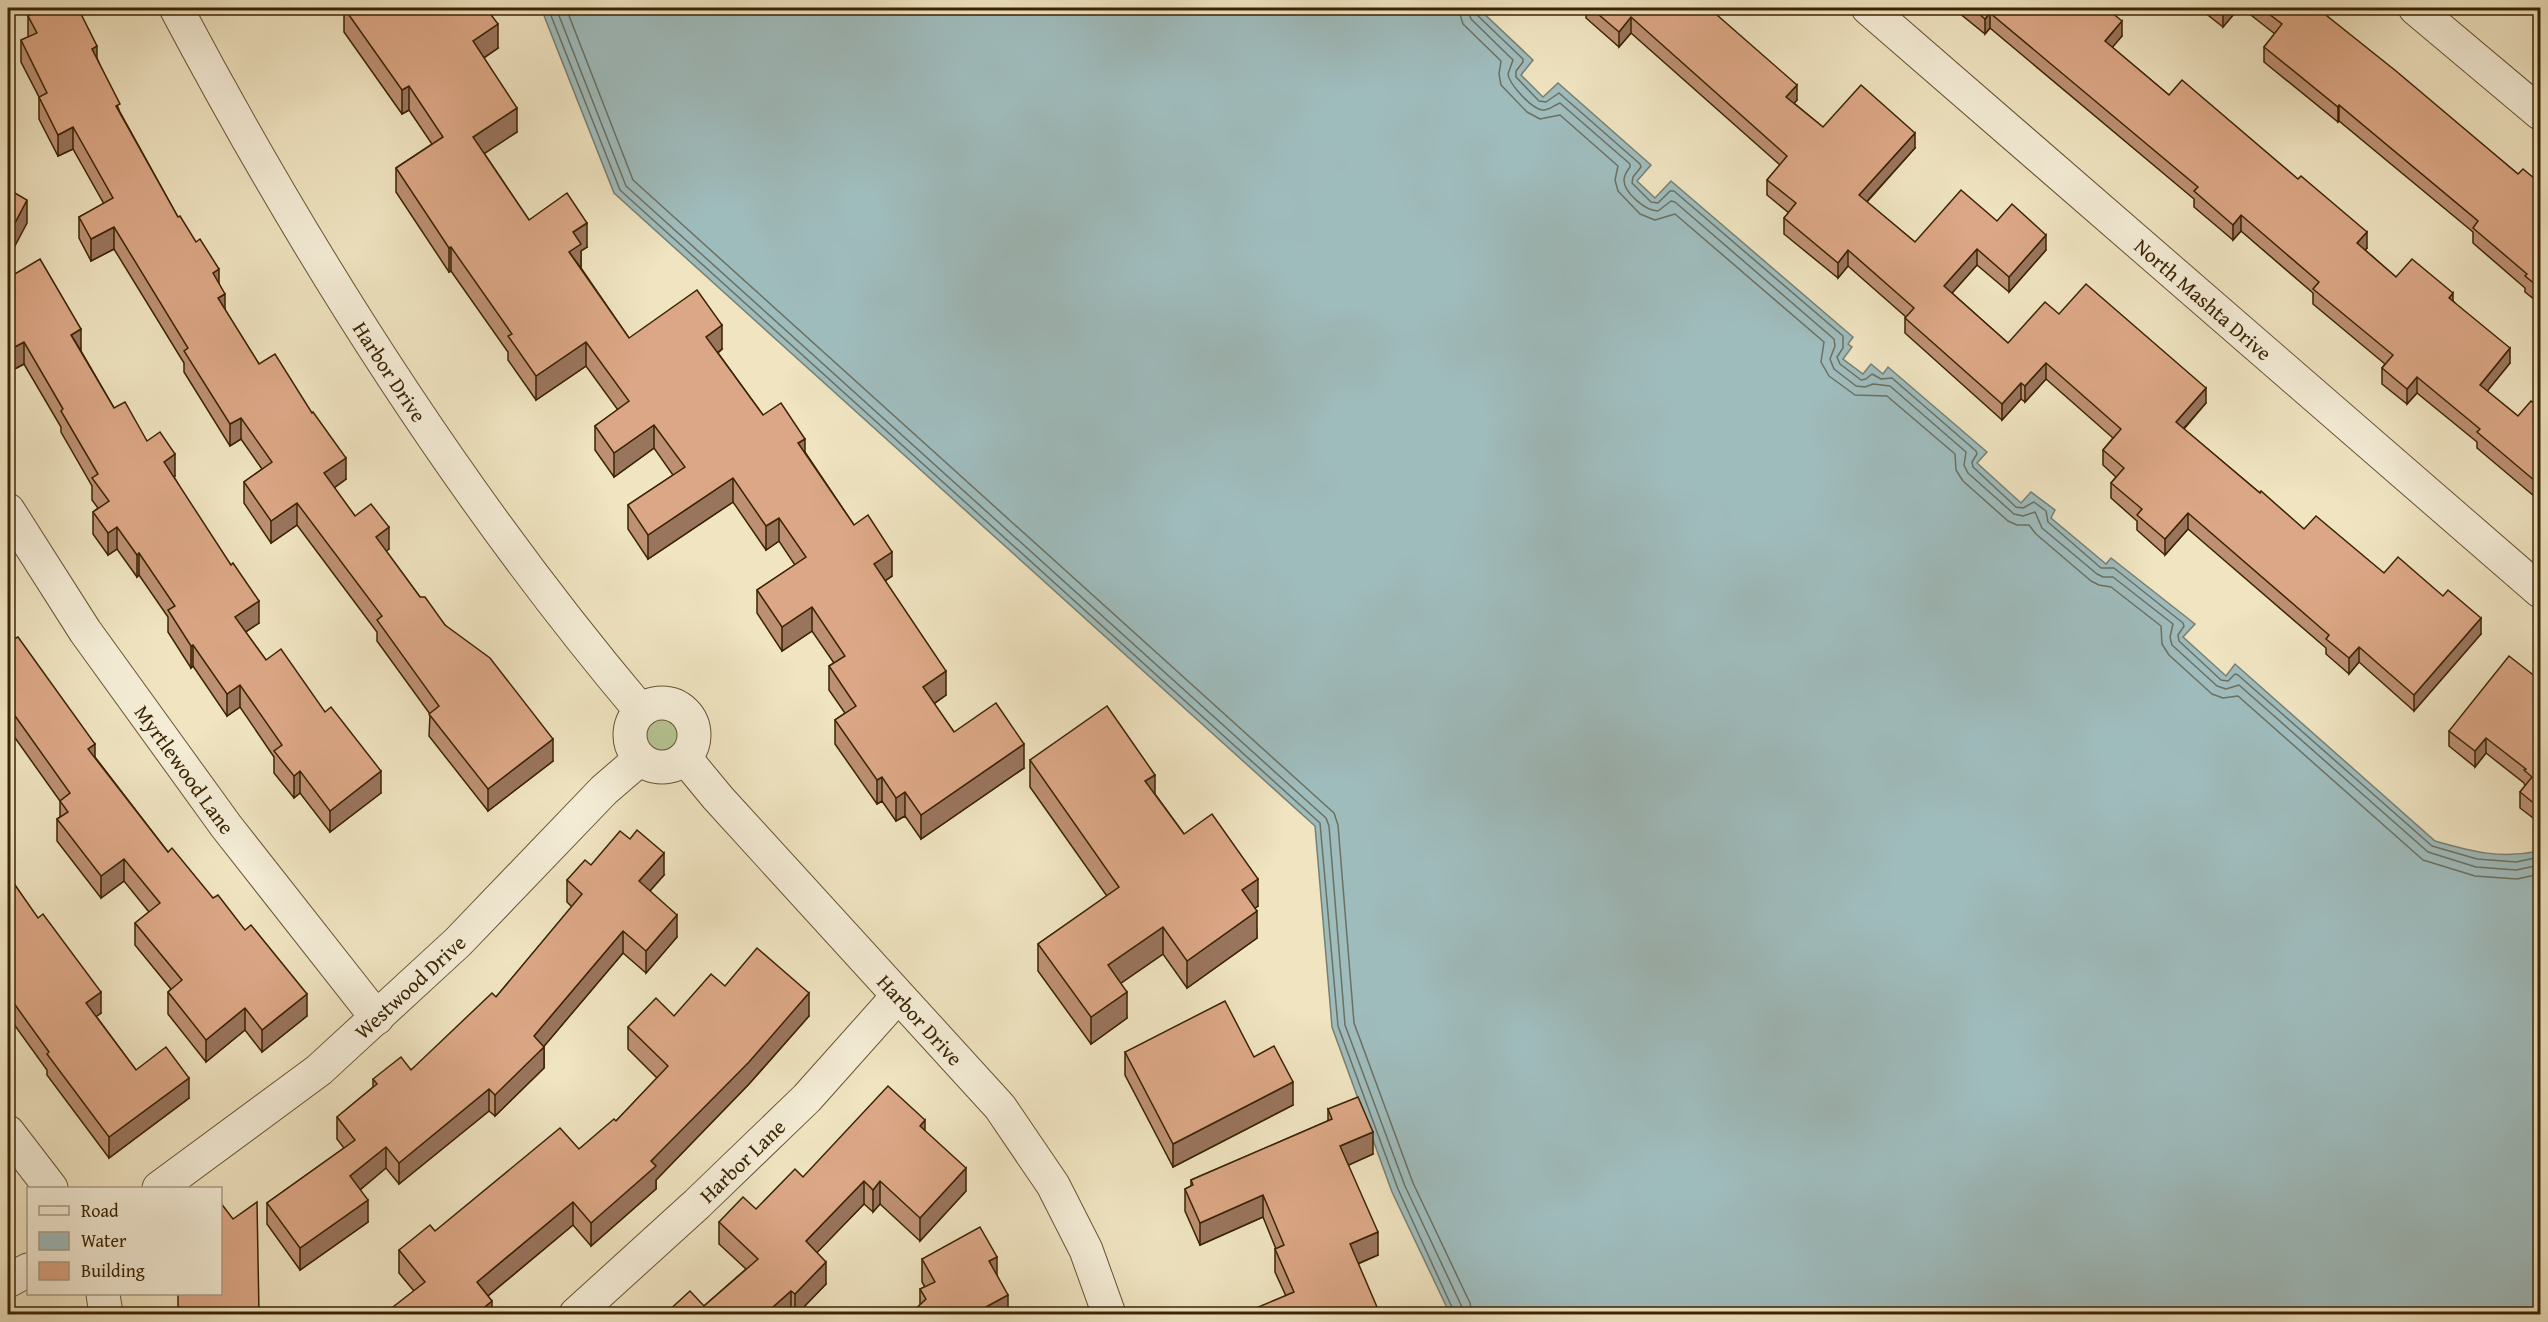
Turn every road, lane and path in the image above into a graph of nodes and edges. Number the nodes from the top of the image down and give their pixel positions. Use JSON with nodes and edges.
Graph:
{"nodes":[{"id":1,"x":176,"y":8,"type":"edge"},
{"id":2,"x":1868,"y":8,"type":"edge"},
{"id":3,"x":2415,"y":8,"type":"edge"},
{"id":4,"x":2541,"y":113,"type":"edge"},
{"id":5,"x":8,"y":510,"type":"edge"},
{"id":6,"x":2541,"y":591,"type":"edge"},
{"id":7,"x":641,"y":711,"type":"junction"},
{"id":8,"x":685,"y":758,"type":"junction"},
{"id":9,"x":640,"y":759,"type":"junction"},
{"id":10,"x":898,"y":996,"type":"junction"},
{"id":11,"x":377,"y":1018,"type":"junction"},
{"id":12,"x":8,"y":1132,"type":"edge"},
{"id":13,"x":50,"y":1187,"type":"edge"},
{"id":14,"x":160,"y":1187,"type":"edge"},
{"id":15,"x":27,"y":1271,"type":"edge"},
{"id":16,"x":8,"y":1281,"type":"edge"},
{"id":17,"x":103,"y":1295,"type":"edge"},
{"id":18,"x":1106,"y":1312,"type":"edge"},
{"id":19,"x":106,"y":1314,"type":"edge"},
{"id":20,"x":576,"y":1314,"type":"edge"}],
"edges":[{"from":1,"to":7,"type":"street","name":"Harbor Drive"},
{"from":2,"to":6,"type":"street","name":"North Mashta Drive"},
{"from":3,"to":4,"type":"street"},
{"from":5,"to":11,"type":"street","name":"Myrtlewood Lane"},
{"from":7,"to":8,"type":"street"},
{"from":7,"to":9,"type":"street"},
{"from":8,"to":9,"type":"street"},
{"from":8,"to":10,"type":"street","name":"Harbor Drive"},
{"from":9,"to":11,"type":"street","name":"Westwood Drive"},
{"from":10,"to":18,"type":"street","name":"Harbor Drive"},
{"from":10,"to":20,"type":"street","name":"Harbor Lane"},
{"from":11,"to":14,"type":"street","name":"Westwood Drive"},
{"from":12,"to":13,"type":"street"},
{"from":15,"to":16,"type":"street"},
{"from":17,"to":19,"type":"street"}]}
